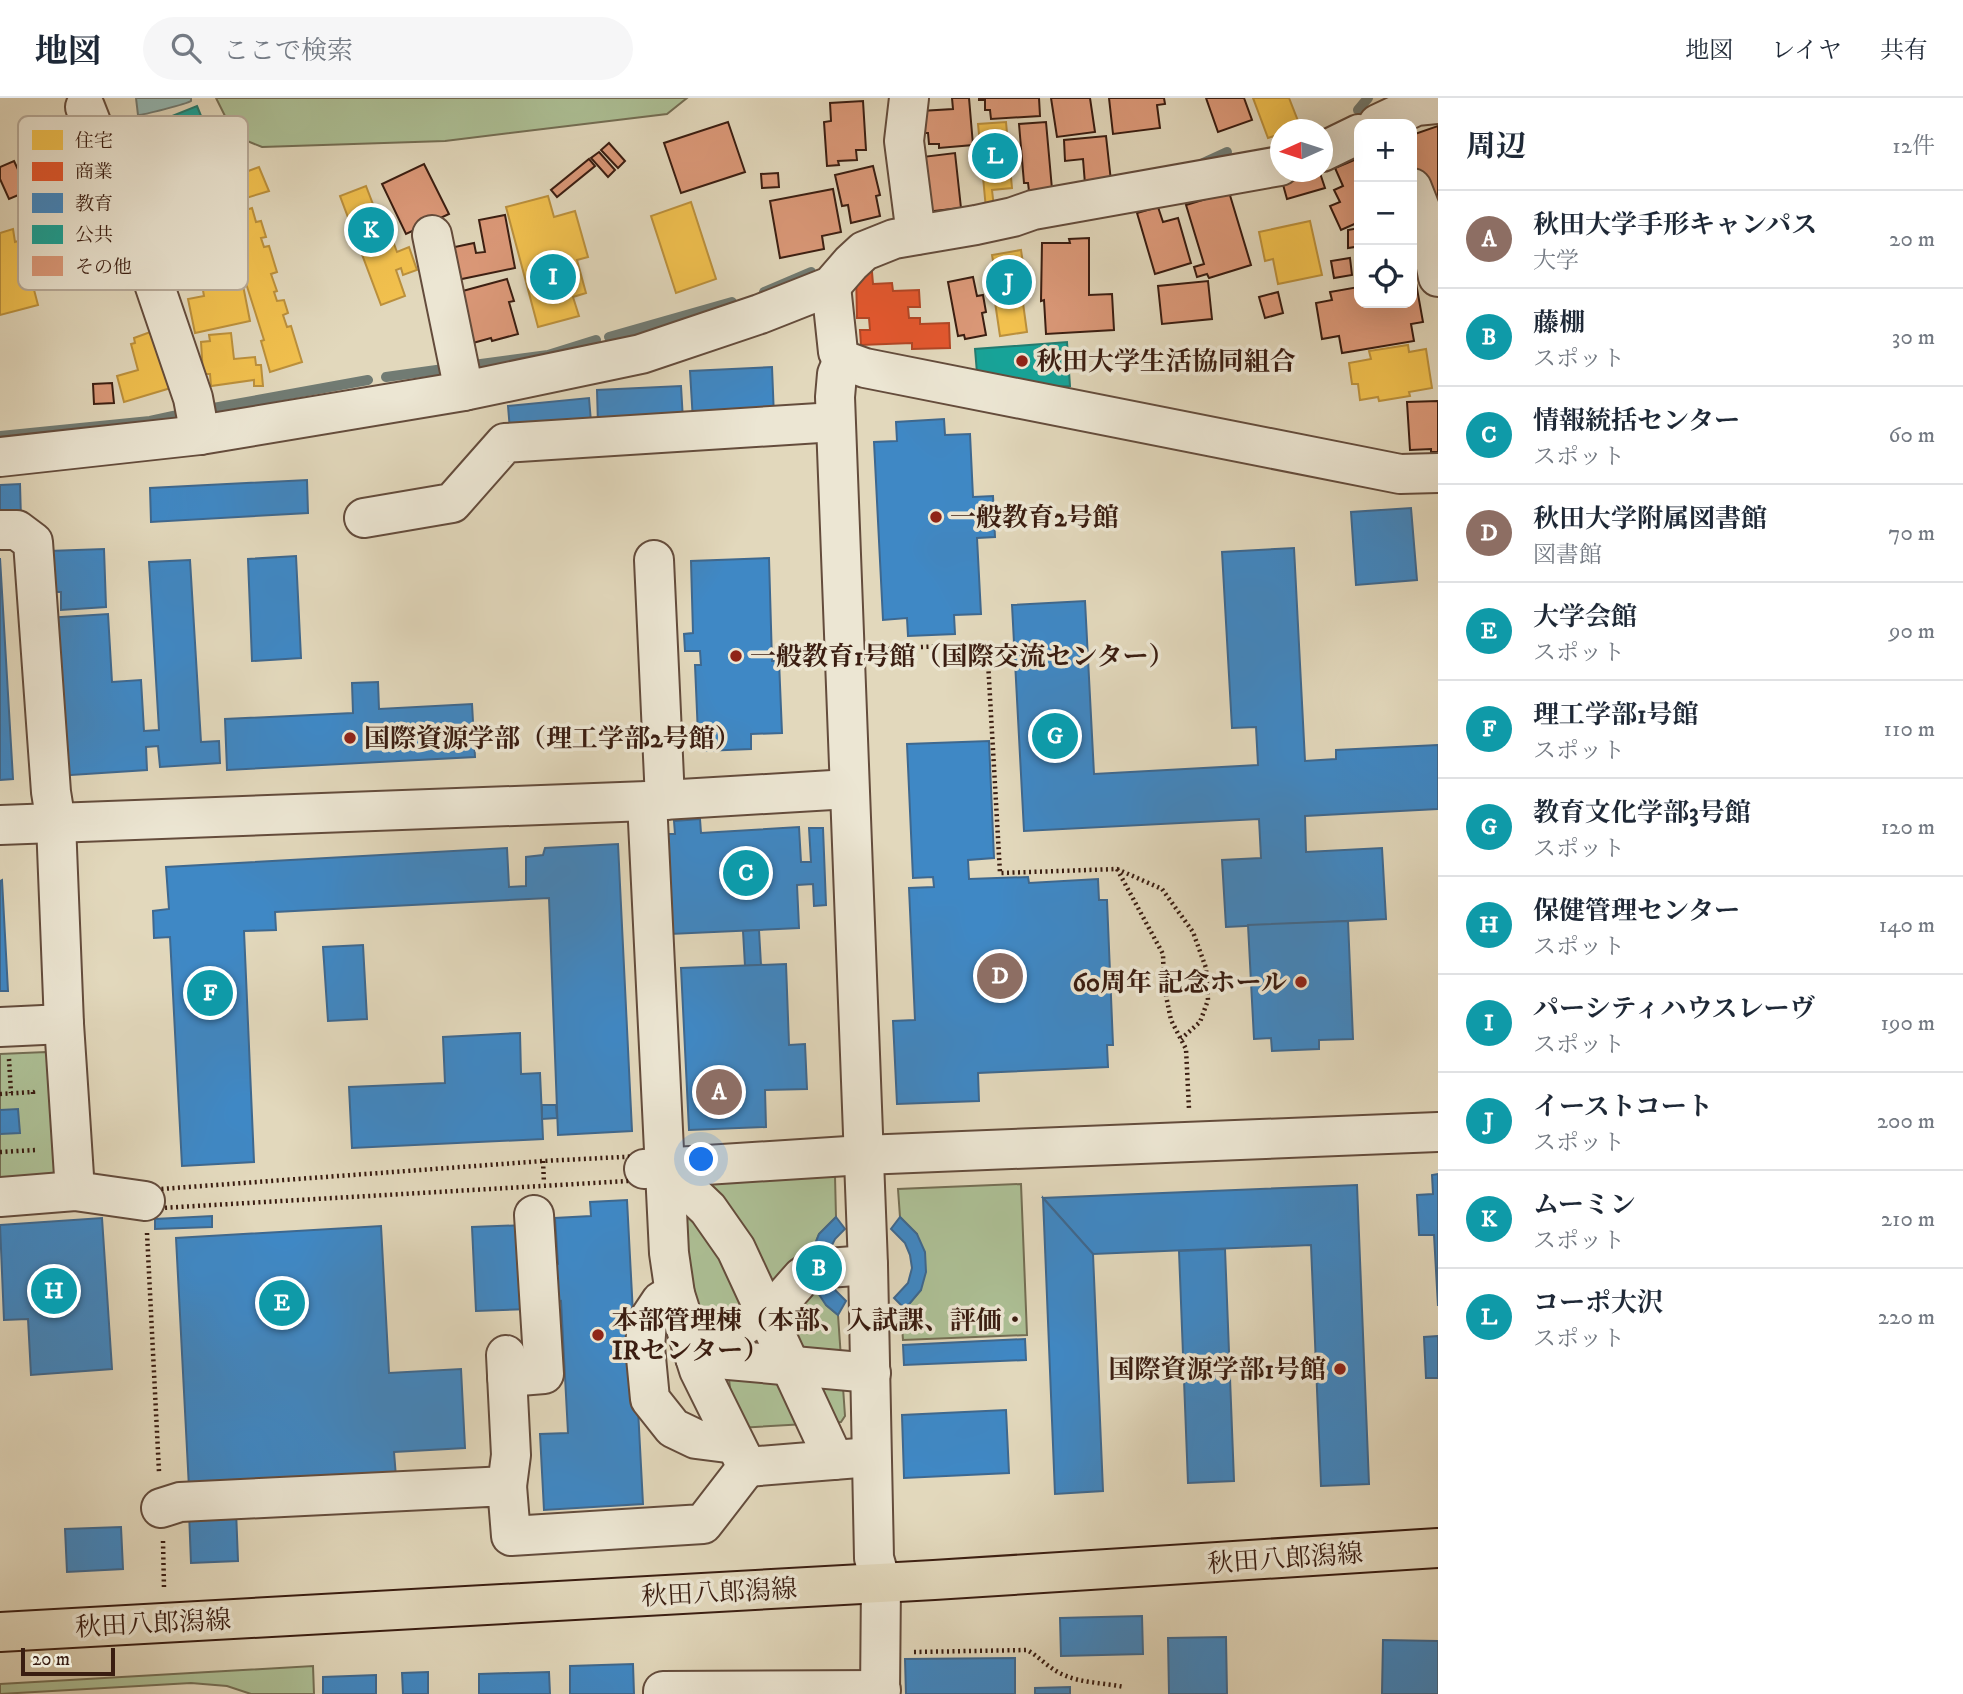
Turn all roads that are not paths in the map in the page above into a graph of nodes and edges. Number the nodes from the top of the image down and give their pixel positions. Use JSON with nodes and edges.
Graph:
{"nodes":[{"id":1,"x":909,"y":98,"type":"edge"},
{"id":2,"x":1423,"y":103,"type":"edge"},
{"id":3,"x":85,"y":107,"type":"dead end"},
{"id":4,"x":89,"y":116,"type":"edge"},
{"id":5,"x":1390,"y":119,"type":"edge"},
{"id":6,"x":1354,"y":137,"type":"edge"},
{"id":7,"x":1333,"y":147,"type":"edge"},
{"id":8,"x":1270,"y":168,"type":"edge"},
{"id":9,"x":1417,"y":201,"type":"edge"},
{"id":10,"x":432,"y":234,"type":"dead end"},
{"id":11,"x":916,"y":234,"type":"junction"},
{"id":12,"x":1438,"y":277,"type":"edge"},
{"id":13,"x":831,"y":286,"type":"junction"},
{"id":14,"x":156,"y":290,"type":"edge"},
{"id":15,"x":843,"y":360,"type":"junction"},
{"id":16,"x":461,"y":376,"type":"junction"},
{"id":17,"x":197,"y":418,"type":"junction"},
{"id":18,"x":836,"y":437,"type":"junction"},
{"id":19,"x":0,"y":457,"type":"edge"},
{"id":20,"x":1438,"y":473,"type":"edge"},
{"id":21,"x":364,"y":518,"type":"dead end"},
{"id":22,"x":0,"y":530,"type":"edge"},
{"id":23,"x":654,"y":560,"type":"dead end"},
{"id":24,"x":849,"y":789,"type":"junction"},
{"id":25,"x":656,"y":800,"type":"junction"},
{"id":26,"x":56,"y":823,"type":"junction"},
{"id":27,"x":0,"y":825,"type":"edge"},
{"id":28,"x":64,"y":1024,"type":"junction"},
{"id":29,"x":0,"y":1027,"type":"edge"},
{"id":30,"x":1438,"y":1132,"type":"edge"},
{"id":31,"x":863,"y":1155,"type":"junction"},
{"id":32,"x":655,"y":1169,"type":"junction"},
{"id":33,"x":75,"y":1191,"type":"junction"},
{"id":34,"x":0,"y":1197,"type":"edge"},
{"id":35,"x":539,"y":1201,"type":"road end"},
{"id":36,"x":152,"y":1208,"type":"road end"},
{"id":37,"x":868,"y":1265,"type":"junction"},
{"id":38,"x":675,"y":1294,"type":"junction"},
{"id":39,"x":766,"y":1311,"type":"junction"},
{"id":40,"x":695,"y":1357,"type":"junction"},
{"id":41,"x":870,"y":1358,"type":"junction"},
{"id":42,"x":792,"y":1367,"type":"junction"},
{"id":43,"x":741,"y":1455,"type":"junction"},
{"id":44,"x":853,"y":1458,"type":"junction"},
{"id":45,"x":507,"y":1486,"type":"junction"},
{"id":46,"x":161,"y":1508,"type":"road end"},
{"id":47,"x":1438,"y":1548,"type":"edge"},
{"id":48,"x":881,"y":1583,"type":"junction"},
{"id":49,"x":0,"y":1632,"type":"edge"},
{"id":50,"x":881,"y":1692,"type":"edge"},
{"id":51,"x":663,"y":1694,"type":"edge"}],
"edges":[{"from":1,"to":11,"type":"street"},
{"from":2,"to":5,"type":"street"},
{"from":3,"to":4,"type":"street"},
{"from":6,"to":7,"type":"street"},
{"from":8,"to":11,"type":"street"},
{"from":9,"to":12,"type":"street"},
{"from":10,"to":16,"type":"street"},
{"from":11,"to":13,"type":"street"},
{"from":13,"to":15,"type":"street"},
{"from":13,"to":16,"type":"street"},
{"from":14,"to":17,"type":"street"},
{"from":15,"to":18,"type":"street"},
{"from":15,"to":20,"type":"street"},
{"from":16,"to":17,"type":"street"},
{"from":17,"to":19,"type":"street"},
{"from":18,"to":21,"type":"street"},
{"from":18,"to":24,"type":"street"},
{"from":22,"to":26,"type":"street"},
{"from":23,"to":25,"type":"street"},
{"from":24,"to":25,"type":"street"},
{"from":24,"to":31,"type":"street"},
{"from":25,"to":26,"type":"street"},
{"from":25,"to":32,"type":"street"},
{"from":26,"to":27,"type":"street"},
{"from":26,"to":28,"type":"street"},
{"from":28,"to":29,"type":"street"},
{"from":28,"to":33,"type":"street"},
{"from":30,"to":31,"type":"street"},
{"from":31,"to":32,"type":"street"},
{"from":31,"to":37,"type":"street"},
{"from":32,"to":38,"type":"street"},
{"from":32,"to":39,"type":"street"},
{"from":33,"to":34,"type":"street"},
{"from":33,"to":36,"type":"street"},
{"from":35,"to":45,"type":"street"},
{"from":37,"to":39,"type":"street"},
{"from":37,"to":41,"type":"street"},
{"from":38,"to":40,"type":"street"},
{"from":38,"to":43,"type":"street"},
{"from":39,"to":40,"type":"street"},
{"from":39,"to":42,"type":"street"},
{"from":40,"to":42,"type":"street"},
{"from":40,"to":43,"type":"street"},
{"from":41,"to":42,"type":"street"},
{"from":41,"to":44,"type":"street"},
{"from":42,"to":44,"type":"street"},
{"from":43,"to":44,"type":"street"},
{"from":43,"to":45,"type":"street"},
{"from":44,"to":48,"type":"street"},
{"from":45,"to":46,"type":"street"},
{"from":47,"to":48,"type":"main road","name":"秋田八郎潟線"},
{"from":48,"to":49,"type":"main road","name":"秋田八郎潟線"},
{"from":48,"to":50,"type":"street"},
{"from":50,"to":51,"type":"street"}]}
